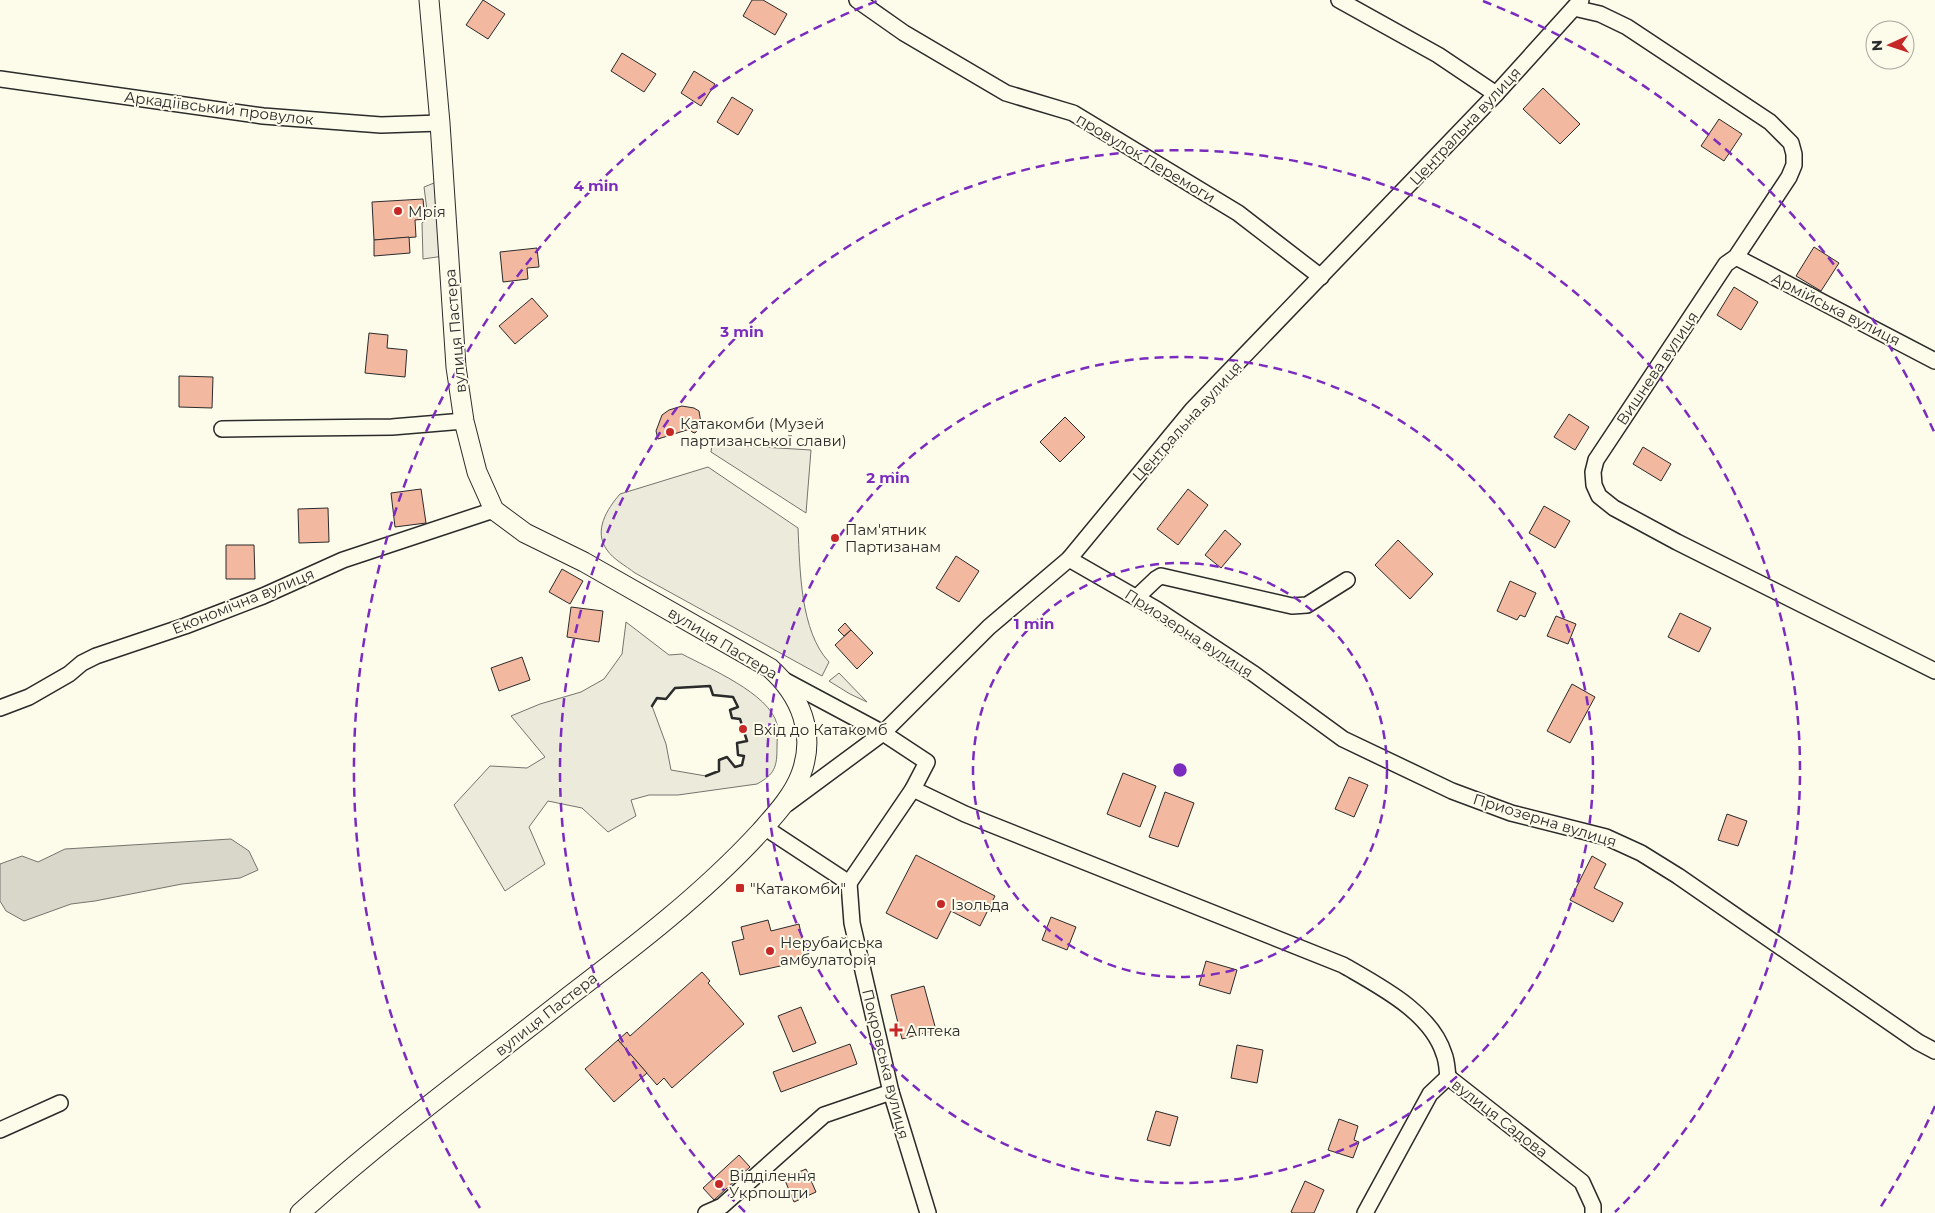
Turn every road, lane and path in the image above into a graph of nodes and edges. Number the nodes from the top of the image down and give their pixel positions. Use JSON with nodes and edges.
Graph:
{"nodes":[{"id":1,"x":429,"y":0,"type":"edge"},
{"id":2,"x":857,"y":0,"type":"edge"},
{"id":3,"x":1339,"y":0,"type":"edge"},
{"id":4,"x":1578,"y":4,"type":"edge"},
{"id":5,"x":0,"y":79,"type":"edge"},
{"id":6,"x":1496,"y":94,"type":"junction"},
{"id":7,"x":440,"y":123,"type":"junction"},
{"id":8,"x":1736,"y":258,"type":"junction"},
{"id":9,"x":1321,"y":277,"type":"junction"},
{"id":10,"x":1935,"y":361,"type":"edge"},
{"id":11,"x":464,"y":421,"type":"junction"},
{"id":12,"x":222,"y":429,"type":"dead end"},
{"id":13,"x":494,"y":510,"type":"junction"},
{"id":14,"x":1069,"y":559,"type":"junction"},
{"id":15,"x":1347,"y":580,"type":"dead end"},
{"id":16,"x":1137,"y":597,"type":"junction"},
{"id":17,"x":1935,"y":671,"type":"edge"},
{"id":18,"x":784,"y":680,"type":"junction"},
{"id":19,"x":0,"y":708,"type":"edge"},
{"id":20,"x":883,"y":733,"type":"junction"},
{"id":21,"x":913,"y":789,"type":"junction"},
{"id":22,"x":780,"y":810,"type":"junction"},
{"id":23,"x":764,"y":827,"type":"junction"},
{"id":24,"x":849,"y":883,"type":"junction"},
{"id":25,"x":1935,"y":1050,"type":"edge"},
{"id":26,"x":1448,"y":1077,"type":"junction"},
{"id":27,"x":890,"y":1092,"type":"junction"},
{"id":28,"x":60,"y":1102,"type":"dead end"},
{"id":29,"x":0,"y":1130,"type":"edge"},
{"id":30,"x":300,"y":1213,"type":"edge"},
{"id":31,"x":706,"y":1213,"type":"edge"},
{"id":32,"x":928,"y":1213,"type":"edge"},
{"id":33,"x":1365,"y":1213,"type":"edge"},
{"id":34,"x":1593,"y":1213,"type":"edge"}],
"edges":[{"from":1,"to":7,"type":"street","name":"вулиця Пастера"},
{"from":2,"to":9,"type":"street","name":"провулок Перемоги"},
{"from":3,"to":6,"type":"street"},
{"from":4,"to":6,"type":"street","name":"Центральна вулиця"},
{"from":4,"to":8,"type":"street","name":"Вишнева вулиця"},
{"from":5,"to":7,"type":"street","name":"Аркадіївський провулок"},
{"from":6,"to":9,"type":"street","name":"Центральна вулиця"},
{"from":7,"to":11,"type":"street","name":"вулиця Пастера"},
{"from":8,"to":10,"type":"street","name":"Армійська вулиця"},
{"from":8,"to":17,"type":"street","name":"Вишнева вулиця"},
{"from":9,"to":14,"type":"street","name":"Центральна вулиця"},
{"from":11,"to":12,"type":"street"},
{"from":11,"to":13,"type":"street","name":"вулиця Пастера"},
{"from":13,"to":18,"type":"street","name":"вулиця Пастера"},
{"from":13,"to":19,"type":"street","name":"Економічна вулиця"},
{"from":14,"to":16,"type":"street","name":"Приозерна вулиця"},
{"from":14,"to":20,"type":"street","name":"Центральна вулиця"},
{"from":15,"to":16,"type":"street"},
{"from":16,"to":25,"type":"street","name":"Приозерна вулиця"},
{"from":18,"to":20,"type":"street"},
{"from":18,"to":22,"type":"street","name":"вулиця Пастера"},
{"from":20,"to":21,"type":"street"},
{"from":20,"to":22,"type":"street","name":"Центральна вулиця"},
{"from":21,"to":24,"type":"street"},
{"from":21,"to":26,"type":"street"},
{"from":22,"to":23,"type":"street","name":"вулиця Пастера"},
{"from":23,"to":24,"type":"street"},
{"from":23,"to":30,"type":"street","name":"вулиця Пастера"},
{"from":24,"to":27,"type":"street","name":"Покровська вулиця"},
{"from":26,"to":33,"type":"street","name":"вулиця Садова"},
{"from":26,"to":34,"type":"street","name":"вулиця Садова"},
{"from":27,"to":31,"type":"street"},
{"from":27,"to":32,"type":"street","name":"Покровська вулиця"},
{"from":28,"to":29,"type":"street"}]}
